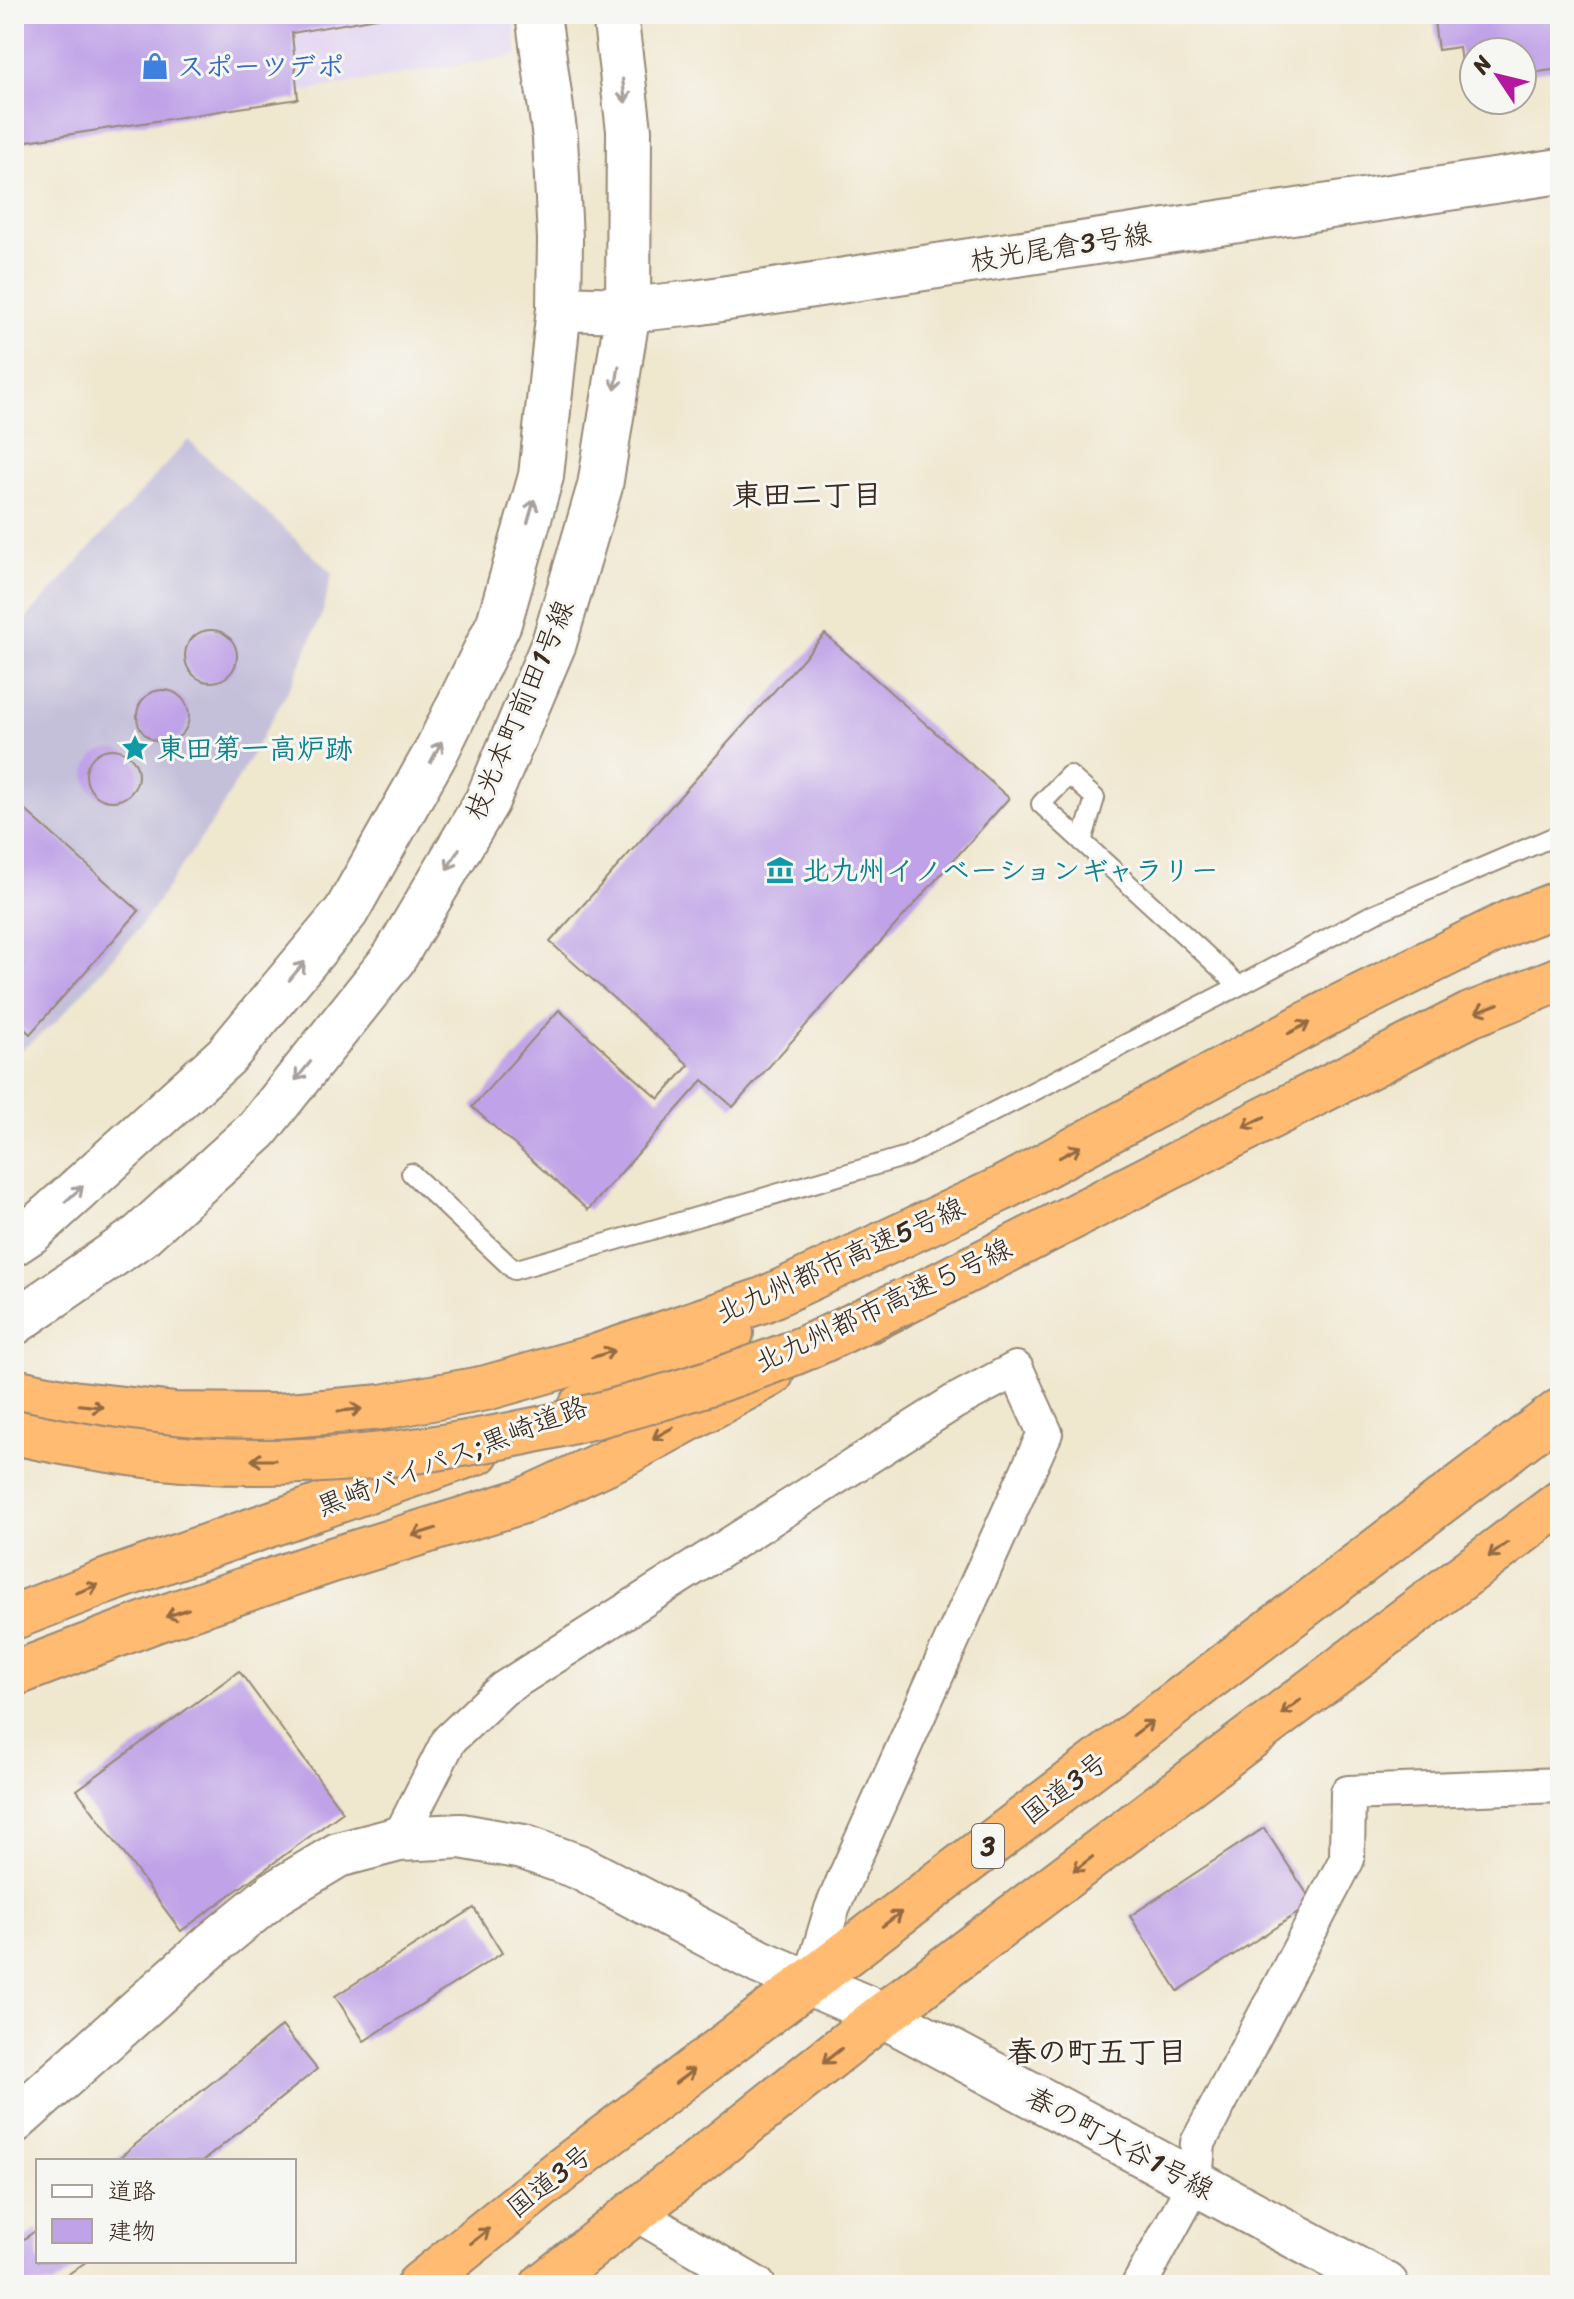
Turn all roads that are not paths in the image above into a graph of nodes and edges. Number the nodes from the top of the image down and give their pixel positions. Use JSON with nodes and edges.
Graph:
{"nodes":[{"id":1,"x":538,"y":14,"type":"edge"},
{"id":2,"x":615,"y":14,"type":"edge"},
{"id":3,"x":1560,"y":171,"type":"edge"},
{"id":4,"x":559,"y":308,"type":"junction"},
{"id":5,"x":628,"y":310,"type":"junction"},
{"id":6,"x":1560,"y":834,"type":"edge"},
{"id":7,"x":1082,"y":842,"type":"dead end"},
{"id":8,"x":1560,"y":903,"type":"edge"},
{"id":9,"x":1560,"y":979,"type":"edge"},
{"id":10,"x":1239,"y":986,"type":"junction"},
{"id":11,"x":411,"y":1173,"type":"dead end"},
{"id":12,"x":1001,"y":1189,"type":"junction"},
{"id":13,"x":14,"y":1243,"type":"edge"},
{"id":14,"x":904,"y":1301,"type":"junction"},
{"id":15,"x":14,"y":1323,"type":"edge"},
{"id":16,"x":14,"y":1391,"type":"edge"},
{"id":17,"x":1560,"y":1411,"type":"edge"},
{"id":18,"x":14,"y":1432,"type":"edge"},
{"id":19,"x":1560,"y":1503,"type":"edge"},
{"id":20,"x":14,"y":1617,"type":"edge"},
{"id":21,"x":14,"y":1674,"type":"edge"},
{"id":22,"x":1560,"y":1785,"type":"edge"},
{"id":23,"x":399,"y":1839,"type":"junction"},
{"id":24,"x":810,"y":1982,"type":"junction"},
{"id":25,"x":883,"y":2015,"type":"junction"},
{"id":26,"x":14,"y":2121,"type":"edge"},
{"id":27,"x":1195,"y":2183,"type":"junction"},
{"id":28,"x":635,"y":2213,"type":"junction"},
{"id":29,"x":419,"y":2285,"type":"edge"},
{"id":30,"x":543,"y":2285,"type":"edge"},
{"id":31,"x":758,"y":2285,"type":"edge"},
{"id":32,"x":1139,"y":2285,"type":"edge"},
{"id":33,"x":1386,"y":2285,"type":"edge"}],
"edges":[{"from":1,"to":4,"type":"street","name":"枝光本町前田1号線"},
{"from":2,"to":5,"type":"street","name":"枝光本町前田1号線","one_way":true},
{"from":3,"to":5,"type":"street","name":"枝光尾倉3号線"},
{"from":4,"to":5,"type":"street","name":"枝光尾倉3号線"},
{"from":13,"to":4,"type":"street","name":"枝光本町前田1号線","one_way":true},
{"from":5,"to":15,"type":"street","name":"枝光本町前田1号線","one_way":true},
{"from":6,"to":10,"type":"lane"},
{"from":7,"to":10,"type":"lane"},
{"from":12,"to":8,"type":"highway","name":"北九州都市高速5号線","one_way":true},
{"from":9,"to":14,"type":"highway","name":"北九州都市高速５号線","one_way":true},
{"from":10,"to":11,"type":"lane"},
{"from":16,"to":12,"type":"highway","name":"北九州都市高速5号線","one_way":true},
{"from":20,"to":12,"type":"highway","name":"黒崎バイパス;黒崎道路","one_way":true,"bridge":true},
{"from":14,"to":18,"type":"highway","name":"北九州都市高速５号線","one_way":true,"bridge":true},
{"from":14,"to":21,"type":"highway","name":"黒崎バイパス;黒崎道路","one_way":true,"bridge":true},
{"from":24,"to":17,"type":"highway","name":"国道3号","number":"3","one_way":true},
{"from":19,"to":25,"type":"highway","one_way":true},
{"from":22,"to":27,"type":"street"},
{"from":23,"to":24,"type":"street","name":"春の町大谷1号線"},
{"from":23,"to":24,"type":"street"},
{"from":23,"to":26,"type":"street","name":"春の町大谷1号線"},
{"from":24,"to":25,"type":"street","name":"春の町大谷1号線"},
{"from":29,"to":24,"type":"highway","name":"国道3号","number":"3","one_way":true},
{"from":25,"to":27,"type":"street","name":"春の町大谷1号線"},
{"from":25,"to":28,"type":"highway","one_way":true},
{"from":27,"to":32,"type":"street"},
{"from":27,"to":33,"type":"street","name":"春の町大谷1号線"},
{"from":28,"to":30,"type":"highway"},
{"from":28,"to":31,"type":"street"}]}
